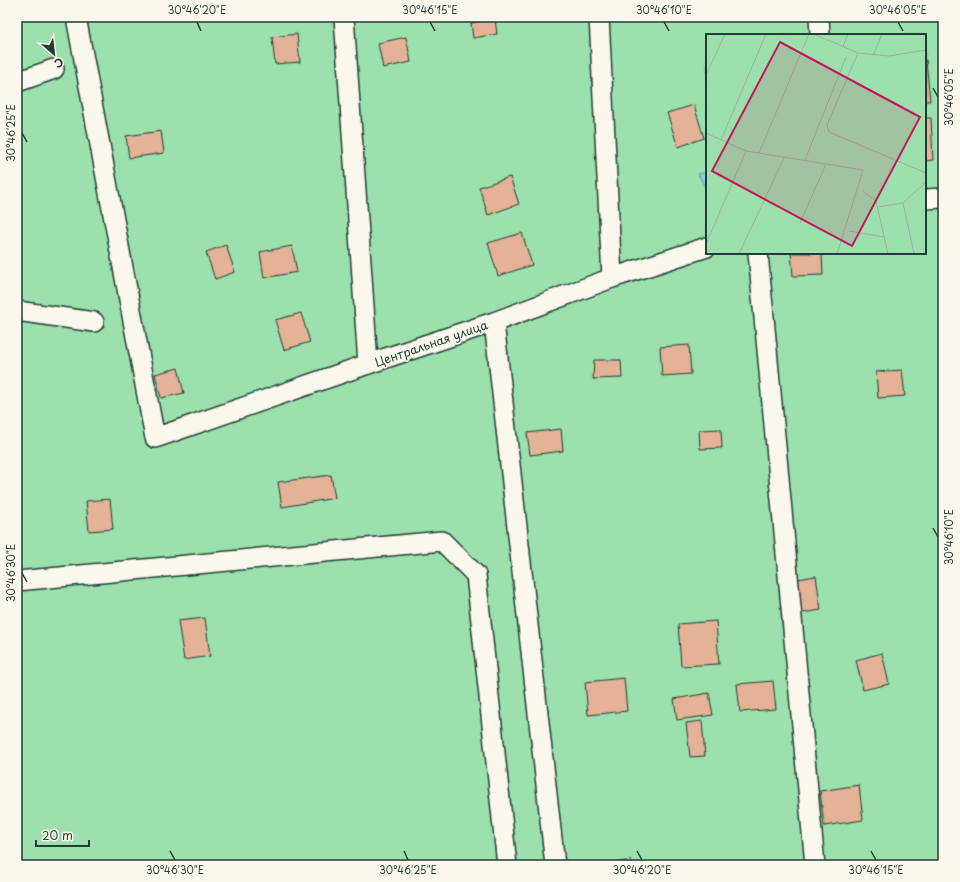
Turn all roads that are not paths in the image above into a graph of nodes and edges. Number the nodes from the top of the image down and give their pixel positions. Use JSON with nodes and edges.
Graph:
{"nodes":[{"id":1,"x":76,"y":17,"type":"edge"},
{"id":2,"x":344,"y":17,"type":"edge"},
{"id":3,"x":599,"y":17,"type":"edge"},
{"id":4,"x":819,"y":17,"type":"edge"},
{"id":5,"x":820,"y":34,"type":"edge"},
{"id":6,"x":54,"y":69,"type":"dead end"},
{"id":7,"x":17,"y":82,"type":"edge"},
{"id":8,"x":943,"y":198,"type":"edge"},
{"id":9,"x":926,"y":200,"type":"edge"},
{"id":10,"x":706,"y":247,"type":"edge"},
{"id":11,"x":758,"y":254,"type":"edge"},
{"id":12,"x":612,"y":278,"type":"junction"},
{"id":13,"x":17,"y":311,"type":"edge"},
{"id":14,"x":94,"y":322,"type":"dead end"},
{"id":15,"x":494,"y":322,"type":"junction"},
{"id":16,"x":368,"y":364,"type":"junction"},
{"id":17,"x":17,"y":581,"type":"edge"},
{"id":18,"x":507,"y":865,"type":"edge"},
{"id":19,"x":555,"y":865,"type":"edge"},
{"id":20,"x":815,"y":865,"type":"edge"}],
"edges":[{"from":1,"to":16,"type":"street","name":"Центральная улица"},
{"from":2,"to":16,"type":"street"},
{"from":3,"to":12,"type":"street"},
{"from":4,"to":5,"type":"street"},
{"from":6,"to":7,"type":"street"},
{"from":8,"to":9,"type":"street"},
{"from":10,"to":12,"type":"street","name":"Центральная улица"},
{"from":11,"to":20,"type":"street"},
{"from":12,"to":15,"type":"street","name":"Центральная улица"},
{"from":13,"to":14,"type":"street"},
{"from":15,"to":16,"type":"street","name":"Центральная улица"},
{"from":15,"to":19,"type":"street"},
{"from":17,"to":18,"type":"street"}]}
